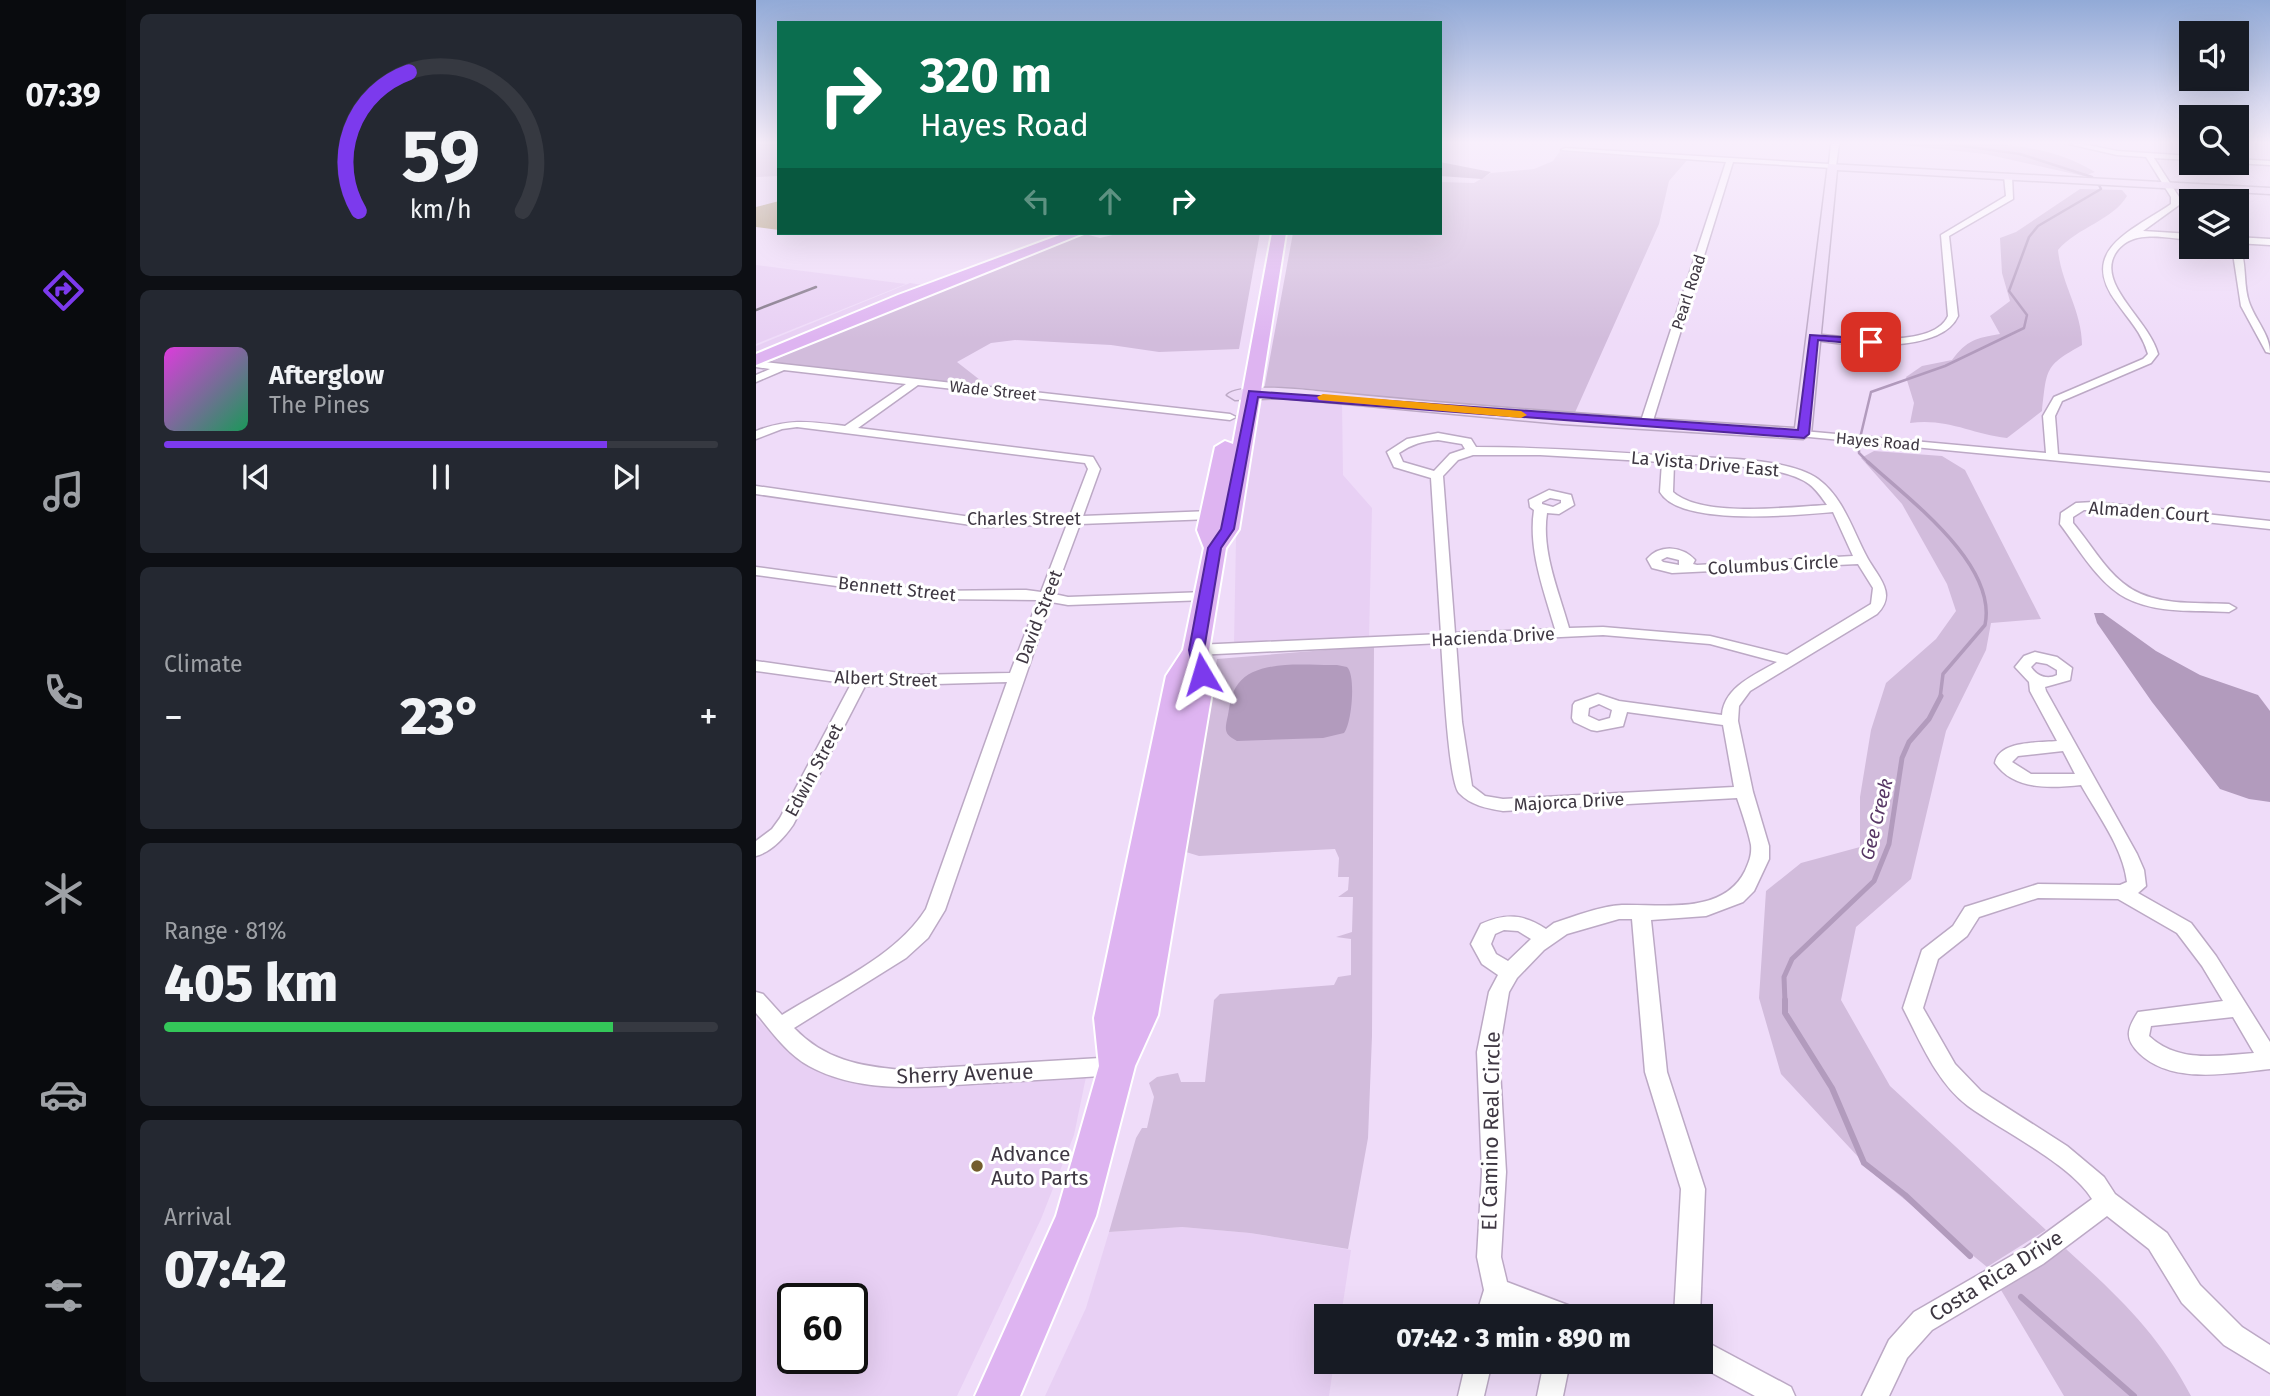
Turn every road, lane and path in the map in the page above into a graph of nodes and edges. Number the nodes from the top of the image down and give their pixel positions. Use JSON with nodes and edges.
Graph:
{"nodes":[{"id":1,"x":1714,"y":209,"type":"edge"},
{"id":2,"x":1827,"y":209,"type":"edge"},
{"id":3,"x":1989,"y":209,"type":"edge"},
{"id":4,"x":2169,"y":209,"type":"edge"},
{"id":5,"x":2134,"y":233,"type":"junction"},
{"id":6,"x":1072,"y":235,"type":"edge"},
{"id":7,"x":1266,"y":235,"type":"edge"},
{"id":8,"x":1278,"y":235,"type":"edge"},
{"id":9,"x":2179,"y":236,"type":"edge"},
{"id":10,"x":2249,"y":241,"type":"edge"},
{"id":11,"x":2270,"y":242,"type":"edge"},
{"id":12,"x":2238,"y":259,"type":"edge"},
{"id":13,"x":1267,"y":269,"type":"junction"},
{"id":14,"x":1814,"y":337,"type":"junction"},
{"id":15,"x":2270,"y":350,"type":"edge"},
{"id":16,"x":756,"y":362,"type":"edge"},
{"id":17,"x":784,"y":367,"type":"junction"},
{"id":18,"x":756,"y":379,"type":"edge"},
{"id":19,"x":916,"y":382,"type":"junction"},
{"id":20,"x":1244,"y":394,"type":"junction"},
{"id":21,"x":1230,"y":417,"type":"junction"},
{"id":22,"x":1646,"y":424,"type":"junction"},
{"id":23,"x":848,"y":430,"type":"junction"},
{"id":24,"x":1804,"y":434,"type":"junction"},
{"id":25,"x":756,"y":435,"type":"edge"},
{"id":26,"x":1472,"y":452,"type":"junction"},
{"id":27,"x":2052,"y":457,"type":"junction"},
{"id":28,"x":1668,"y":459,"type":"junction"},
{"id":29,"x":1437,"y":475,"type":"junction"},
{"id":30,"x":2270,"y":477,"type":"edge"},
{"id":31,"x":756,"y":490,"type":"edge"},
{"id":32,"x":1837,"y":508,"type":"junction"},
{"id":33,"x":1541,"y":509,"type":"dead end"},
{"id":34,"x":1211,"y":515,"type":"junction"},
{"id":35,"x":1075,"y":520,"type":"junction"},
{"id":36,"x":2270,"y":525,"type":"edge"},
{"id":37,"x":1215,"y":548,"type":"junction"},
{"id":38,"x":1862,"y":560,"type":"junction"},
{"id":39,"x":1685,"y":566,"type":"dead end"},
{"id":40,"x":756,"y":571,"type":"edge"},
{"id":41,"x":1206,"y":596,"type":"junction"},
{"id":42,"x":1048,"y":597,"type":"junction"},
{"id":43,"x":2229,"y":608,"type":"dead end"},
{"id":44,"x":1563,"y":634,"type":"junction"},
{"id":45,"x":1447,"y":639,"type":"junction"},
{"id":46,"x":1196,"y":650,"type":"junction"},
{"id":47,"x":1787,"y":660,"type":"junction"},
{"id":48,"x":756,"y":666,"type":"edge"},
{"id":49,"x":1016,"y":677,"type":"junction"},
{"id":50,"x":2037,"y":680,"type":"dead end"},
{"id":51,"x":860,"y":681,"type":"junction"},
{"id":52,"x":1616,"y":705,"type":"dead end"},
{"id":53,"x":1730,"y":721,"type":"junction"},
{"id":54,"x":2068,"y":745,"type":"junction"},
{"id":55,"x":2086,"y":779,"type":"junction"},
{"id":56,"x":1744,"y":792,"type":"junction"},
{"id":57,"x":756,"y":850,"type":"edge"},
{"id":58,"x":2121,"y":892,"type":"junction"},
{"id":59,"x":1641,"y":911,"type":"junction"},
{"id":60,"x":1545,"y":939,"type":"junction"},
{"id":61,"x":1510,"y":972,"type":"junction"},
{"id":62,"x":756,"y":1000,"type":"edge"},
{"id":63,"x":2238,"y":1008,"type":"junction"},
{"id":64,"x":782,"y":1025,"type":"junction"},
{"id":65,"x":2270,"y":1060,"type":"edge"},
{"id":66,"x":1117,"y":1066,"type":"junction"},
{"id":67,"x":2107,"y":1202,"type":"junction"},
{"id":68,"x":1496,"y":1290,"type":"junction"},
{"id":69,"x":1492,"y":1304,"type":"edge"},
{"id":70,"x":1533,"y":1304,"type":"edge"},
{"id":71,"x":1688,"y":1304,"type":"edge"},
{"id":72,"x":1713,"y":1359,"type":"edge"},
{"id":73,"x":2270,"y":1360,"type":"edge"},
{"id":74,"x":1476,"y":1374,"type":"edge"},
{"id":75,"x":1555,"y":1374,"type":"edge"},
{"id":76,"x":997,"y":1396,"type":"edge"},
{"id":77,"x":1471,"y":1396,"type":"edge"},
{"id":78,"x":1550,"y":1396,"type":"edge"},
{"id":79,"x":1782,"y":1396,"type":"edge"},
{"id":80,"x":1875,"y":1396,"type":"edge"}],
"edges":[{"from":1,"to":22,"type":"street","name":"Pearl Road"},
{"from":2,"to":14,"type":"street"},
{"from":3,"to":14,"type":"street"},
{"from":4,"to":5,"type":"street"},
{"from":5,"to":9,"type":"street"},
{"from":5,"to":27,"type":"street"},
{"from":6,"to":16,"type":"main road"},
{"from":7,"to":13,"type":"main road"},
{"from":8,"to":13,"type":"main road"},
{"from":10,"to":11,"type":"street"},
{"from":12,"to":15,"type":"street"},
{"from":13,"to":20,"type":"main road"},
{"from":14,"to":24,"type":"street"},
{"from":16,"to":17,"type":"street","name":"Wade Street"},
{"from":17,"to":18,"type":"street"},
{"from":17,"to":19,"type":"street","name":"Wade Street"},
{"from":19,"to":21,"type":"street","name":"Wade Street"},
{"from":19,"to":23,"type":"street"},
{"from":20,"to":21,"type":"main road"},
{"from":20,"to":22,"type":"street","name":"Hayes Road"},
{"from":20,"to":37,"type":"main road"},
{"from":21,"to":34,"type":"main road"},
{"from":22,"to":24,"type":"street","name":"Hayes Road"},
{"from":23,"to":25,"type":"street","name":"David Street"},
{"from":23,"to":35,"type":"street","name":"David Street"},
{"from":24,"to":27,"type":"street","name":"Hayes Road"},
{"from":26,"to":28,"type":"street","name":"La Vista Drive East"},
{"from":26,"to":29,"type":"street","name":"La Vista Drive East"},
{"from":26,"to":29,"type":"street"},
{"from":27,"to":30,"type":"street","name":"Hayes Road"},
{"from":28,"to":32,"type":"street","name":"La Vista Drive East"},
{"from":28,"to":32,"type":"street"},
{"from":29,"to":45,"type":"street"},
{"from":31,"to":35,"type":"street","name":"Charles Street"},
{"from":32,"to":38,"type":"street","name":"La Vista Drive East"},
{"from":33,"to":44,"type":"street"},
{"from":34,"to":35,"type":"street","name":"Charles Street"},
{"from":34,"to":37,"type":"main road"},
{"from":35,"to":42,"type":"street","name":"David Street"},
{"from":36,"to":43,"type":"street","name":"Almaden Court"},
{"from":37,"to":41,"type":"main road"},
{"from":38,"to":39,"type":"street","name":"Columbus Circle"},
{"from":38,"to":47,"type":"street","name":"La Vista Drive East"},
{"from":40,"to":42,"type":"street","name":"Bennett Street"},
{"from":41,"to":42,"type":"street","name":"Bennett Street"},
{"from":41,"to":46,"type":"main road"},
{"from":42,"to":49,"type":"street","name":"David Street"},
{"from":44,"to":45,"type":"street","name":"Hacienda Drive"},
{"from":44,"to":47,"type":"street","name":"Hacienda Drive"},
{"from":45,"to":46,"type":"street","name":"Hacienda Drive"},
{"from":45,"to":56,"type":"street","name":"Majorca Drive"},
{"from":46,"to":66,"type":"main road"},
{"from":47,"to":53,"type":"street","name":"La Vista Drive East"},
{"from":48,"to":51,"type":"street","name":"Albert Street"},
{"from":49,"to":51,"type":"street","name":"Albert Street"},
{"from":49,"to":64,"type":"street","name":"David Street"},
{"from":50,"to":54,"type":"street"},
{"from":51,"to":57,"type":"street","name":"Edwin Street"},
{"from":52,"to":53,"type":"street"},
{"from":53,"to":56,"type":"street"},
{"from":54,"to":55,"type":"street"},
{"from":54,"to":55,"type":"street"},
{"from":55,"to":58,"type":"street"},
{"from":56,"to":59,"type":"street"},
{"from":58,"to":63,"type":"street"},
{"from":58,"to":67,"type":"street"},
{"from":59,"to":60,"type":"street","name":"El Camino Real Circle"},
{"from":59,"to":71,"type":"street"},
{"from":60,"to":61,"type":"street","name":"El Camino Real Circle"},
{"from":60,"to":61,"type":"street"},
{"from":61,"to":68,"type":"street","name":"El Camino Real Circle"},
{"from":62,"to":64,"type":"street","name":"Sherry Avenue"},
{"from":63,"to":65,"type":"street"},
{"from":63,"to":65,"type":"street"},
{"from":64,"to":66,"type":"street","name":"Sherry Avenue"},
{"from":66,"to":76,"type":"main road"},
{"from":67,"to":73,"type":"street"},
{"from":67,"to":80,"type":"street","name":"Costa Rica Drive"},
{"from":68,"to":69,"type":"street","name":"El Camino Real Circle"},
{"from":68,"to":70,"type":"street"},
{"from":72,"to":79,"type":"street"},
{"from":74,"to":77,"type":"street"},
{"from":75,"to":78,"type":"street"}]}
